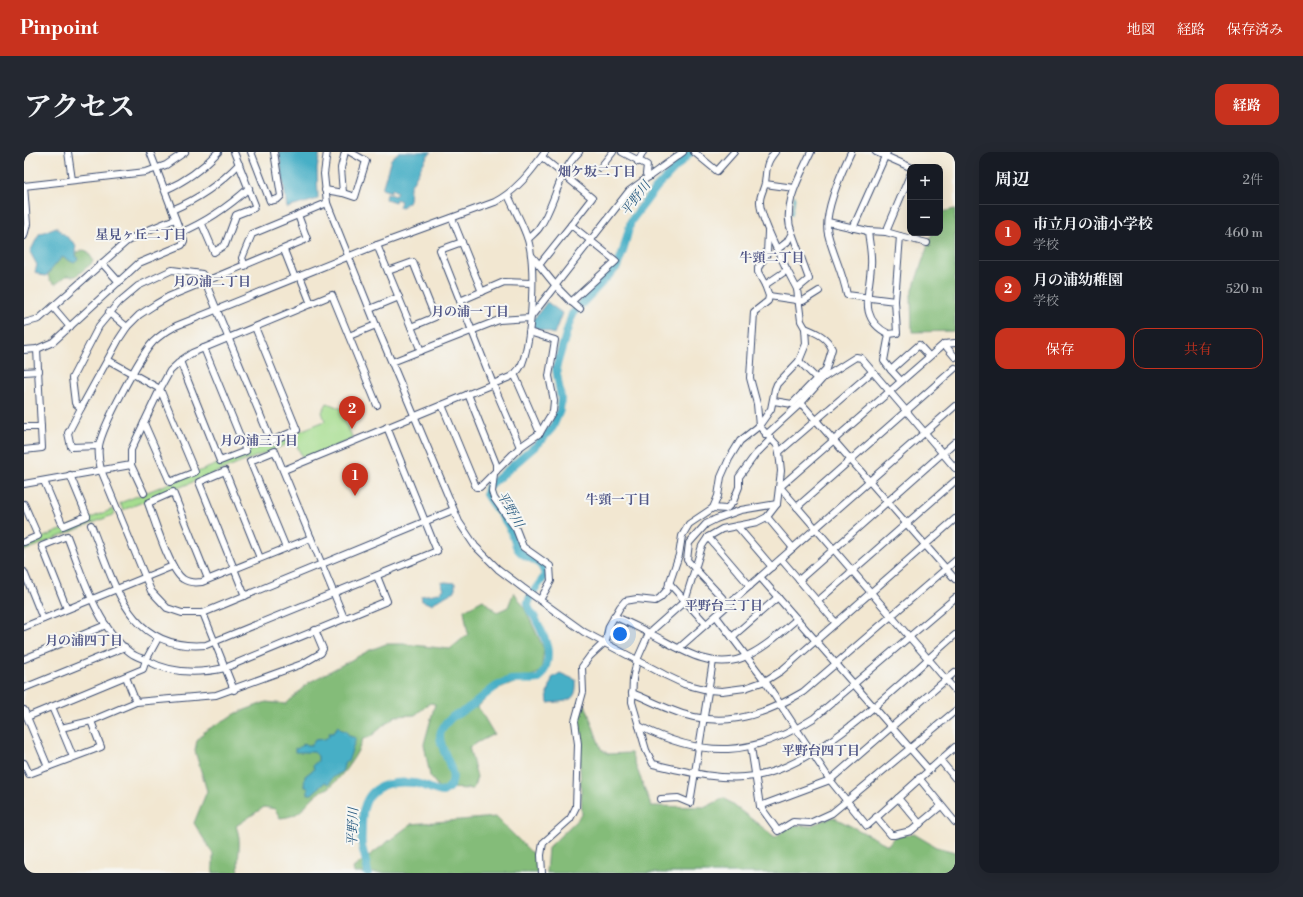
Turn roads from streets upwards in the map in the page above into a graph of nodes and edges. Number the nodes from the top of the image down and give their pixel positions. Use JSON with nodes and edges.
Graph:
{"nodes":[{"id":1,"x":68,"y":152,"type":"edge"},
{"id":2,"x":150,"y":152,"type":"edge"},
{"id":3,"x":185,"y":152,"type":"edge"},
{"id":4,"x":218,"y":152,"type":"edge"},
{"id":5,"x":234,"y":152,"type":"edge"},
{"id":6,"x":251,"y":152,"type":"edge"},
{"id":7,"x":274,"y":152,"type":"edge"},
{"id":8,"x":327,"y":152,"type":"edge"},
{"id":9,"x":345,"y":152,"type":"edge"},
{"id":10,"x":350,"y":152,"type":"edge"},
{"id":11,"x":579,"y":152,"type":"edge"},
{"id":12,"x":613,"y":152,"type":"edge"},
{"id":13,"x":622,"y":152,"type":"edge"},
{"id":14,"x":643,"y":152,"type":"edge"},
{"id":15,"x":684,"y":152,"type":"edge"},
{"id":16,"x":734,"y":152,"type":"edge"},
{"id":17,"x":775,"y":152,"type":"edge"},
{"id":18,"x":811,"y":152,"type":"edge"},
{"id":19,"x":851,"y":152,"type":"edge"},
{"id":20,"x":876,"y":152,"type":"edge"},
{"id":21,"x":696,"y":153,"type":"edge"},
{"id":22,"x":543,"y":154,"type":"edge"},
{"id":23,"x":886,"y":154,"type":"edge"},
{"id":24,"x":638,"y":162,"type":"junction"},
{"id":25,"x":239,"y":164,"type":"junction"},
{"id":26,"x":907,"y":165,"type":"edge"},
{"id":27,"x":600,"y":168,"type":"dead end"},
{"id":28,"x":157,"y":169,"type":"junction"},
{"id":29,"x":565,"y":174,"type":"junction"},
{"id":30,"x":649,"y":177,"type":"junction"},
{"id":31,"x":72,"y":180,"type":"junction"},
{"id":32,"x":907,"y":182,"type":"edge"},
{"id":33,"x":765,"y":184,"type":"junction"},
{"id":34,"x":24,"y":186,"type":"edge"},
{"id":35,"x":249,"y":188,"type":"junction"},
{"id":36,"x":794,"y":188,"type":"junction"},
{"id":37,"x":165,"y":190,"type":"junction"},
{"id":38,"x":325,"y":190,"type":"junction"},
{"id":39,"x":343,"y":193,"type":"junction"},
{"id":40,"x":508,"y":195,"type":"junction"},
{"id":41,"x":327,"y":203,"type":"junction"},
{"id":42,"x":172,"y":210,"type":"junction"},
{"id":43,"x":298,"y":215,"type":"junction"},
{"id":44,"x":452,"y":218,"type":"junction"},
{"id":45,"x":175,"y":219,"type":"junction"},
{"id":46,"x":828,"y":222,"type":"junction"},
{"id":47,"x":202,"y":224,"type":"junction"},
{"id":48,"x":571,"y":225,"type":"junction"},
{"id":49,"x":852,"y":228,"type":"junction"},
{"id":50,"x":868,"y":231,"type":"junction"},
{"id":51,"x":768,"y":232,"type":"junction"},
{"id":52,"x":886,"y":232,"type":"junction"},
{"id":53,"x":180,"y":233,"type":"junction"},
{"id":54,"x":792,"y":233,"type":"junction"},
{"id":55,"x":24,"y":236,"type":"edge"},
{"id":56,"x":900,"y":236,"type":"junction"},
{"id":57,"x":528,"y":239,"type":"junction"},
{"id":58,"x":590,"y":240,"type":"junction"},
{"id":59,"x":462,"y":242,"type":"junction"},
{"id":60,"x":927,"y":243,"type":"dead end"},
{"id":61,"x":377,"y":245,"type":"junction"},
{"id":62,"x":778,"y":249,"type":"junction"},
{"id":63,"x":284,"y":250,"type":"junction"},
{"id":64,"x":531,"y":255,"type":"junction"},
{"id":65,"x":348,"y":256,"type":"junction"},
{"id":66,"x":102,"y":263,"type":"junction"},
{"id":67,"x":539,"y":265,"type":"junction"},
{"id":68,"x":245,"y":266,"type":"junction"},
{"id":69,"x":787,"y":270,"type":"junction"},
{"id":70,"x":388,"y":271,"type":"junction"},
{"id":71,"x":297,"y":277,"type":"junction"},
{"id":72,"x":206,"y":281,"type":"junction"},
{"id":73,"x":119,"y":282,"type":"junction"},
{"id":74,"x":531,"y":283,"type":"junction"},
{"id":75,"x":555,"y":285,"type":"junction"},
{"id":76,"x":765,"y":285,"type":"junction"},
{"id":77,"x":797,"y":289,"type":"junction"},
{"id":78,"x":819,"y":291,"type":"dead end"},
{"id":79,"x":482,"y":292,"type":"junction"},
{"id":80,"x":769,"y":296,"type":"junction"},
{"id":81,"x":399,"y":297,"type":"junction"},
{"id":82,"x":866,"y":297,"type":"junction"},
{"id":83,"x":799,"y":300,"type":"junction"},
{"id":84,"x":460,"y":301,"type":"junction"},
{"id":85,"x":895,"y":301,"type":"junction"},
{"id":86,"x":571,"y":302,"type":"junction"},
{"id":87,"x":311,"y":304,"type":"junction"},
{"id":88,"x":53,"y":307,"type":"junction"},
{"id":89,"x":218,"y":309,"type":"junction"},
{"id":90,"x":370,"y":309,"type":"junction"},
{"id":91,"x":580,"y":309,"type":"dead end"},
{"id":92,"x":109,"y":312,"type":"junction"},
{"id":93,"x":530,"y":318,"type":"junction"},
{"id":94,"x":24,"y":324,"type":"edge"},
{"id":95,"x":376,"y":325,"type":"junction"},
{"id":96,"x":70,"y":327,"type":"junction"},
{"id":97,"x":127,"y":327,"type":"junction"},
{"id":98,"x":255,"y":327,"type":"junction"},
{"id":99,"x":411,"y":327,"type":"junction"},
{"id":100,"x":805,"y":328,"type":"junction"},
{"id":101,"x":471,"y":330,"type":"junction"},
{"id":102,"x":529,"y":332,"type":"junction"},
{"id":103,"x":889,"y":334,"type":"junction"},
{"id":104,"x":349,"y":336,"type":"junction"},
{"id":105,"x":229,"y":338,"type":"junction"},
{"id":106,"x":955,"y":343,"type":"edge"},
{"id":107,"x":944,"y":344,"type":"junction"},
{"id":108,"x":204,"y":348,"type":"junction"},
{"id":109,"x":37,"y":349,"type":"junction"},
{"id":110,"x":24,"y":350,"type":"edge"},
{"id":111,"x":421,"y":350,"type":"junction"},
{"id":112,"x":929,"y":356,"type":"junction"},
{"id":113,"x":955,"y":357,"type":"edge"},
{"id":114,"x":108,"y":360,"type":"junction"},
{"id":115,"x":180,"y":361,"type":"junction"},
{"id":116,"x":799,"y":361,"type":"junction"},
{"id":117,"x":392,"y":362,"type":"junction"},
{"id":118,"x":955,"y":368,"type":"edge"},
{"id":119,"x":891,"y":370,"type":"junction"},
{"id":120,"x":39,"y":371,"type":"junction"},
{"id":121,"x":24,"y":372,"type":"edge"},
{"id":122,"x":872,"y":372,"type":"junction"},
{"id":123,"x":133,"y":374,"type":"junction"},
{"id":124,"x":514,"y":375,"type":"junction"},
{"id":125,"x":816,"y":378,"type":"junction"},
{"id":126,"x":901,"y":381,"type":"junction"},
{"id":127,"x":493,"y":384,"type":"junction"},
{"id":128,"x":160,"y":389,"type":"junction"},
{"id":129,"x":889,"y":392,"type":"junction"},
{"id":130,"x":468,"y":394,"type":"junction"},
{"id":131,"x":774,"y":401,"type":"junction"},
{"id":132,"x":801,"y":403,"type":"junction"},
{"id":133,"x":377,"y":404,"type":"dead end"},
{"id":134,"x":442,"y":404,"type":"junction"},
{"id":135,"x":955,"y":406,"type":"edge"},
{"id":136,"x":81,"y":408,"type":"junction"},
{"id":137,"x":905,"y":411,"type":"junction"},
{"id":138,"x":414,"y":416,"type":"junction"},
{"id":139,"x":816,"y":420,"type":"junction"},
{"id":140,"x":144,"y":423,"type":"junction"},
{"id":141,"x":759,"y":426,"type":"junction"},
{"id":142,"x":24,"y":427,"type":"edge"},
{"id":143,"x":41,"y":427,"type":"junction"},
{"id":144,"x":387,"y":427,"type":"junction"},
{"id":145,"x":540,"y":433,"type":"junction"},
{"id":146,"x":924,"y":433,"type":"junction"},
{"id":147,"x":768,"y":437,"type":"junction"},
{"id":148,"x":834,"y":440,"type":"junction"},
{"id":149,"x":955,"y":442,"type":"edge"},
{"id":150,"x":99,"y":446,"type":"junction"},
{"id":151,"x":520,"y":447,"type":"junction"},
{"id":152,"x":24,"y":450,"type":"edge"},
{"id":153,"x":779,"y":452,"type":"junction"},
{"id":154,"x":942,"y":454,"type":"junction"},
{"id":155,"x":851,"y":459,"type":"junction"},
{"id":156,"x":131,"y":465,"type":"junction"},
{"id":157,"x":955,"y":468,"type":"edge"},
{"id":158,"x":101,"y":470,"type":"junction"},
{"id":159,"x":284,"y":470,"type":"junction"},
{"id":160,"x":495,"y":472,"type":"junction"},
{"id":161,"x":70,"y":475,"type":"junction"},
{"id":162,"x":44,"y":480,"type":"junction"},
{"id":163,"x":870,"y":481,"type":"junction"},
{"id":164,"x":955,"y":481,"type":"edge"},
{"id":165,"x":24,"y":484,"type":"edge"},
{"id":166,"x":780,"y":487,"type":"junction"},
{"id":167,"x":144,"y":493,"type":"dead end"},
{"id":168,"x":888,"y":502,"type":"junction"},
{"id":169,"x":24,"y":504,"type":"edge"},
{"id":170,"x":777,"y":504,"type":"junction"},
{"id":171,"x":797,"y":507,"type":"junction"},
{"id":172,"x":713,"y":508,"type":"junction"},
{"id":173,"x":453,"y":510,"type":"junction"},
{"id":174,"x":767,"y":517,"type":"junction"},
{"id":175,"x":955,"y":519,"type":"edge"},
{"id":176,"x":426,"y":522,"type":"junction"},
{"id":177,"x":907,"y":523,"type":"junction"},
{"id":178,"x":91,"y":526,"type":"dead end"},
{"id":179,"x":736,"y":526,"type":"junction"},
{"id":180,"x":815,"y":529,"type":"junction"},
{"id":181,"x":708,"y":537,"type":"junction"},
{"id":182,"x":311,"y":538,"type":"junction"},
{"id":183,"x":24,"y":542,"type":"edge"},
{"id":184,"x":926,"y":545,"type":"junction"},
{"id":185,"x":286,"y":548,"type":"junction"},
{"id":186,"x":793,"y":548,"type":"junction"},
{"id":187,"x":833,"y":550,"type":"junction"},
{"id":188,"x":260,"y":558,"type":"junction"},
{"id":189,"x":781,"y":559,"type":"junction"},
{"id":190,"x":955,"y":561,"type":"edge"},
{"id":191,"x":322,"y":565,"type":"junction"},
{"id":192,"x":173,"y":566,"type":"junction"},
{"id":193,"x":772,"y":567,"type":"junction"},
{"id":194,"x":234,"y":569,"type":"junction"},
{"id":195,"x":696,"y":569,"type":"junction"},
{"id":196,"x":946,"y":569,"type":"junction"},
{"id":197,"x":852,"y":571,"type":"junction"},
{"id":198,"x":24,"y":572,"type":"edge"},
{"id":199,"x":378,"y":576,"type":"junction"},
{"id":200,"x":760,"y":577,"type":"junction"},
{"id":201,"x":145,"y":578,"type":"junction"},
{"id":202,"x":208,"y":579,"type":"junction"},
{"id":203,"x":955,"y":579,"type":"edge"},
{"id":204,"x":799,"y":580,"type":"junction"},
{"id":205,"x":670,"y":583,"type":"junction"},
{"id":206,"x":750,"y":586,"type":"junction"},
{"id":207,"x":118,"y":588,"type":"junction"},
{"id":208,"x":870,"y":593,"type":"junction"},
{"id":209,"x":334,"y":594,"type":"junction"},
{"id":210,"x":245,"y":596,"type":"junction"},
{"id":211,"x":778,"y":597,"type":"junction"},
{"id":212,"x":955,"y":598,"type":"edge"},
{"id":213,"x":92,"y":599,"type":"junction"},
{"id":214,"x":540,"y":600,"type":"junction"},
{"id":215,"x":685,"y":601,"type":"junction"},
{"id":216,"x":818,"y":601,"type":"junction"},
{"id":217,"x":728,"y":605,"type":"junction"},
{"id":218,"x":67,"y":609,"type":"junction"},
{"id":219,"x":203,"y":613,"type":"junction"},
{"id":220,"x":614,"y":616,"type":"junction"},
{"id":221,"x":716,"y":616,"type":"junction"},
{"id":222,"x":891,"y":616,"type":"junction"},
{"id":223,"x":344,"y":618,"type":"junction"},
{"id":224,"x":43,"y":619,"type":"junction"},
{"id":225,"x":797,"y":619,"type":"junction"},
{"id":226,"x":836,"y":623,"type":"junction"},
{"id":227,"x":706,"y":624,"type":"junction"},
{"id":228,"x":106,"y":625,"type":"junction"},
{"id":229,"x":24,"y":627,"type":"edge"},
{"id":230,"x":315,"y":630,"type":"junction"},
{"id":231,"x":649,"y":633,"type":"junction"},
{"id":232,"x":955,"y":635,"type":"edge"},
{"id":233,"x":732,"y":637,"type":"junction"},
{"id":234,"x":158,"y":638,"type":"junction"},
{"id":235,"x":909,"y":638,"type":"junction"},
{"id":236,"x":816,"y":640,"type":"junction"},
{"id":237,"x":215,"y":642,"type":"junction"},
{"id":238,"x":603,"y":644,"type":"junction"},
{"id":239,"x":124,"y":647,"type":"junction"},
{"id":240,"x":679,"y":648,"type":"junction"},
{"id":241,"x":747,"y":657,"type":"junction"},
{"id":242,"x":24,"y":659,"type":"edge"},
{"id":243,"x":928,"y":659,"type":"junction"},
{"id":244,"x":146,"y":660,"type":"junction"},
{"id":245,"x":636,"y":660,"type":"junction"},
{"id":246,"x":713,"y":661,"type":"junction"},
{"id":247,"x":836,"y":664,"type":"junction"},
{"id":248,"x":225,"y":668,"type":"junction"},
{"id":249,"x":955,"y":672,"type":"edge"},
{"id":250,"x":126,"y":677,"type":"junction"},
{"id":251,"x":946,"y":680,"type":"junction"},
{"id":252,"x":765,"y":681,"type":"junction"},
{"id":253,"x":855,"y":685,"type":"junction"},
{"id":254,"x":24,"y":688,"type":"edge"},
{"id":255,"x":234,"y":690,"type":"junction"},
{"id":256,"x":708,"y":690,"type":"junction"},
{"id":257,"x":955,"y":690,"type":"edge"},
{"id":258,"x":632,"y":693,"type":"junction"},
{"id":259,"x":136,"y":702,"type":"junction"},
{"id":260,"x":781,"y":705,"type":"junction"},
{"id":261,"x":873,"y":706,"type":"junction"},
{"id":262,"x":52,"y":707,"type":"junction"},
{"id":263,"x":24,"y":710,"type":"edge"},
{"id":264,"x":955,"y":711,"type":"edge"},
{"id":265,"x":27,"y":717,"type":"junction"},
{"id":266,"x":704,"y":720,"type":"junction"},
{"id":267,"x":91,"y":721,"type":"junction"},
{"id":268,"x":639,"y":726,"type":"junction"},
{"id":269,"x":61,"y":728,"type":"junction"},
{"id":270,"x":892,"y":728,"type":"junction"},
{"id":271,"x":796,"y":729,"type":"junction"},
{"id":272,"x":955,"y":746,"type":"edge"},
{"id":273,"x":751,"y":747,"type":"junction"},
{"id":274,"x":699,"y":748,"type":"junction"},
{"id":275,"x":910,"y":748,"type":"junction"},
{"id":276,"x":812,"y":752,"type":"junction"},
{"id":277,"x":73,"y":757,"type":"junction"},
{"id":278,"x":940,"y":760,"type":"junction"},
{"id":279,"x":24,"y":763,"type":"edge"},
{"id":280,"x":48,"y":767,"type":"junction"},
{"id":281,"x":929,"y":770,"type":"junction"},
{"id":282,"x":696,"y":774,"type":"junction"},
{"id":283,"x":756,"y":776,"type":"junction"},
{"id":284,"x":919,"y":778,"type":"junction"},
{"id":285,"x":955,"y":778,"type":"edge"},
{"id":286,"x":830,"y":780,"type":"junction"},
{"id":287,"x":898,"y":798,"type":"junction"},
{"id":288,"x":661,"y":799,"type":"dead end"},
{"id":289,"x":847,"y":801,"type":"junction"},
{"id":290,"x":760,"y":806,"type":"junction"},
{"id":291,"x":941,"y":806,"type":"junction"},
{"id":292,"x":876,"y":818,"type":"junction"},
{"id":293,"x":955,"y":822,"type":"edge"},
{"id":294,"x":920,"y":824,"type":"junction"},
{"id":295,"x":542,"y":873,"type":"edge"}],
"edges":[{"from":1,"to":31,"type":"street"},
{"from":2,"to":28,"type":"street"},
{"from":3,"to":28,"type":"street"},
{"from":4,"to":37,"type":"street"},
{"from":5,"to":25,"type":"street"},
{"from":6,"to":7,"type":"street"},
{"from":8,"to":38,"type":"street"},
{"from":9,"to":39,"type":"street"},
{"from":10,"to":39,"type":"street"},
{"from":11,"to":29,"type":"street"},
{"from":12,"to":27,"type":"street"},
{"from":13,"to":24,"type":"street"},
{"from":14,"to":24,"type":"street"},
{"from":15,"to":30,"type":"street"},
{"from":16,"to":21,"type":"street"},
{"from":17,"to":33,"type":"street"},
{"from":18,"to":36,"type":"street"},
{"from":19,"to":46,"type":"street"},
{"from":20,"to":23,"type":"street"},
{"from":22,"to":29,"type":"street"},
{"from":22,"to":40,"type":"street"},
{"from":23,"to":26,"type":"street"},
{"from":23,"to":49,"type":"street"},
{"from":24,"to":30,"type":"street"},
{"from":25,"to":35,"type":"street"},
{"from":25,"to":42,"type":"street"},
{"from":28,"to":31,"type":"street"},
{"from":28,"to":37,"type":"street"},
{"from":29,"to":48,"type":"street"},
{"from":29,"to":57,"type":"street"},
{"from":30,"to":58,"type":"street"},
{"from":31,"to":34,"type":"street"},
{"from":32,"to":52,"type":"street"},
{"from":33,"to":36,"type":"street"},
{"from":33,"to":51,"type":"street"},
{"from":34,"to":55,"type":"street"},
{"from":35,"to":47,"type":"street"},
{"from":35,"to":47,"type":"street"},
{"from":36,"to":54,"type":"street"},
{"from":37,"to":42,"type":"street"},
{"from":38,"to":39,"type":"street"},
{"from":38,"to":41,"type":"street"},
{"from":40,"to":44,"type":"street"},
{"from":40,"to":57,"type":"street"},
{"from":41,"to":43,"type":"street"},
{"from":41,"to":65,"type":"street"},
{"from":42,"to":45,"type":"street"},
{"from":43,"to":63,"type":"street"},
{"from":43,"to":68,"type":"street"},
{"from":44,"to":59,"type":"street"},
{"from":44,"to":61,"type":"street"},
{"from":45,"to":53,"type":"street"},
{"from":45,"to":66,"type":"street"},
{"from":46,"to":49,"type":"street"},
{"from":46,"to":82,"type":"street"},
{"from":47,"to":53,"type":"street"},
{"from":48,"to":58,"type":"street"},
{"from":48,"to":67,"type":"street"},
{"from":49,"to":50,"type":"street"},
{"from":50,"to":52,"type":"street"},
{"from":50,"to":82,"type":"street"},
{"from":51,"to":62,"type":"street"},
{"from":51,"to":76,"type":"street"},
{"from":52,"to":56,"type":"street"},
{"from":53,"to":73,"type":"street"},
{"from":54,"to":62,"type":"street"},
{"from":54,"to":77,"type":"street"},
{"from":56,"to":60,"type":"street"},
{"from":56,"to":85,"type":"street"},
{"from":57,"to":64,"type":"street"},
{"from":58,"to":75,"type":"street"},
{"from":58,"to":86,"type":"street"},
{"from":59,"to":79,"type":"street"},
{"from":59,"to":84,"type":"street"},
{"from":61,"to":65,"type":"street"},
{"from":61,"to":70,"type":"street"},
{"from":62,"to":69,"type":"street"},
{"from":63,"to":68,"type":"street"},
{"from":63,"to":71,"type":"street"},
{"from":64,"to":67,"type":"street"},
{"from":64,"to":74,"type":"street"},
{"from":65,"to":71,"type":"street"},
{"from":65,"to":90,"type":"street"},
{"from":66,"to":73,"type":"street"},
{"from":66,"to":88,"type":"street"},
{"from":67,"to":75,"type":"street"},
{"from":68,"to":72,"type":"street"},
{"from":69,"to":76,"type":"street"},
{"from":69,"to":77,"type":"street"},
{"from":70,"to":81,"type":"street"},
{"from":70,"to":99,"type":"street"},
{"from":71,"to":87,"type":"street"},
{"from":71,"to":89,"type":"street"},
{"from":72,"to":89,"type":"street"},
{"from":72,"to":92,"type":"street"},
{"from":72,"to":97,"type":"street"},
{"from":73,"to":96,"type":"street"},
{"from":74,"to":79,"type":"street"},
{"from":74,"to":93,"type":"street"},
{"from":75,"to":86,"type":"street"},
{"from":75,"to":93,"type":"street"},
{"from":76,"to":80,"type":"street"},
{"from":77,"to":83,"type":"street"},
{"from":78,"to":83,"type":"street"},
{"from":79,"to":84,"type":"street"},
{"from":80,"to":83,"type":"street"},
{"from":80,"to":141,"type":"street"},
{"from":81,"to":90,"type":"street"},
{"from":81,"to":99,"type":"street"},
{"from":82,"to":85,"type":"street"},
{"from":82,"to":103,"type":"street"},
{"from":83,"to":100,"type":"street"},
{"from":84,"to":101,"type":"street"},
{"from":85,"to":103,"type":"street"},
{"from":86,"to":91,"type":"street"},
{"from":87,"to":98,"type":"street"},
{"from":87,"to":104,"type":"street"},
{"from":88,"to":94,"type":"street"},
{"from":88,"to":96,"type":"street"},
{"from":89,"to":105,"type":"street"},
{"from":89,"to":123,"type":"street"},
{"from":90,"to":95,"type":"street"},
{"from":92,"to":97,"type":"street"},
{"from":92,"to":136,"type":"street"},
{"from":93,"to":101,"type":"street"},
{"from":93,"to":102,"type":"street"},
{"from":95,"to":104,"type":"street"},
{"from":95,"to":117,"type":"street"},
{"from":96,"to":109,"type":"street"},
{"from":97,"to":114,"type":"street"},
{"from":98,"to":105,"type":"street"},
{"from":98,"to":105,"type":"street"},
{"from":99,"to":111,"type":"street"},
{"from":100,"to":116,"type":"street"},
{"from":100,"to":125,"type":"street"},
{"from":101,"to":111,"type":"street"},
{"from":101,"to":127,"type":"street"},
{"from":102,"to":124,"type":"street"},
{"from":102,"to":145,"type":"street"},
{"from":103,"to":119,"type":"street"},
{"from":104,"to":133,"type":"street"},
{"from":105,"to":108,"type":"street"},
{"from":106,"to":107,"type":"street"},
{"from":107,"to":112,"type":"street"},
{"from":107,"to":113,"type":"street"},
{"from":108,"to":115,"type":"street"},
{"from":108,"to":115,"type":"street"},
{"from":109,"to":110,"type":"street"},
{"from":109,"to":120,"type":"street"},
{"from":111,"to":117,"type":"street"},
{"from":112,"to":119,"type":"street"},
{"from":112,"to":126,"type":"street"},
{"from":114,"to":123,"type":"street"},
{"from":114,"to":136,"type":"street"},
{"from":115,"to":128,"type":"street"},
{"from":116,"to":125,"type":"street"},
{"from":116,"to":131,"type":"street"},
{"from":117,"to":138,"type":"street"},
{"from":118,"to":137,"type":"street"},
{"from":119,"to":126,"type":"street"},
{"from":120,"to":121,"type":"street"},
{"from":120,"to":143,"type":"street"},
{"from":122,"to":129,"type":"street"},
{"from":122,"to":132,"type":"street"},
{"from":122,"to":139,"type":"street"},
{"from":123,"to":128,"type":"street"},
{"from":123,"to":150,"type":"street"},
{"from":124,"to":127,"type":"street"},
{"from":124,"to":145,"type":"street"},
{"from":125,"to":131,"type":"street"},
{"from":126,"to":129,"type":"street"},
{"from":127,"to":130,"type":"street"},
{"from":127,"to":151,"type":"street"},
{"from":128,"to":140,"type":"street"},
{"from":128,"to":140,"type":"street"},
{"from":129,"to":137,"type":"street"},
{"from":129,"to":148,"type":"street"},
{"from":130,"to":134,"type":"street"},
{"from":130,"to":160,"type":"street"},
{"from":131,"to":141,"type":"street"},
{"from":132,"to":139,"type":"street"},
{"from":132,"to":147,"type":"street"},
{"from":134,"to":138,"type":"street"},
{"from":134,"to":160,"type":"street"},
{"from":135,"to":146,"type":"street"},
{"from":136,"to":150,"type":"street"},
{"from":137,"to":146,"type":"street"},
{"from":137,"to":155,"type":"street"},
{"from":138,"to":144,"type":"street"},
{"from":138,"to":173,"type":"street"},
{"from":139,"to":148,"type":"street"},
{"from":139,"to":153,"type":"street"},
{"from":140,"to":156,"type":"street"},
{"from":141,"to":147,"type":"street"},
{"from":141,"to":172,"type":"street"},
{"from":142,"to":143,"type":"street"},
{"from":143,"to":152,"type":"street"},
{"from":144,"to":159,"type":"street"},
{"from":144,"to":176,"type":"street"},
{"from":145,"to":151,"type":"street"},
{"from":146,"to":154,"type":"street"},
{"from":146,"to":163,"type":"street"},
{"from":147,"to":153,"type":"street"},
{"from":147,"to":172,"type":"street"},
{"from":148,"to":155,"type":"street"},
{"from":148,"to":166,"type":"street"},
{"from":149,"to":154,"type":"street"},
{"from":150,"to":158,"type":"street"},
{"from":151,"to":160,"type":"street"},
{"from":153,"to":166,"type":"street"},
{"from":154,"to":157,"type":"street"},
{"from":154,"to":168,"type":"street"},
{"from":155,"to":163,"type":"street"},
{"from":155,"to":171,"type":"street"},
{"from":156,"to":158,"type":"street"},
{"from":156,"to":167,"type":"street"},
{"from":158,"to":161,"type":"street"},
{"from":158,"to":201,"type":"street"},
{"from":159,"to":182,"type":"street"},
{"from":159,"to":185,"type":"street"},
{"from":160,"to":214,"type":"street"},
{"from":161,"to":162,"type":"street"},
{"from":161,"to":162,"type":"street"},
{"from":162,"to":165,"type":"street"},
{"from":163,"to":168,"type":"street"},
{"from":163,"to":180,"type":"street"},
{"from":164,"to":177,"type":"street"},
{"from":166,"to":170,"type":"street"},
{"from":166,"to":171,"type":"street"},
{"from":168,"to":177,"type":"street"},
{"from":168,"to":187,"type":"street"},
{"from":169,"to":183,"type":"street"},
{"from":170,"to":174,"type":"street"},
{"from":170,"to":195,"type":"street"},
{"from":171,"to":180,"type":"street"},
{"from":172,"to":205,"type":"street"},
{"from":173,"to":176,"type":"street"},
{"from":173,"to":214,"type":"street"},
{"from":174,"to":179,"type":"street"},
{"from":174,"to":186,"type":"street"},
{"from":175,"to":184,"type":"street"},
{"from":176,"to":191,"type":"street"},
{"from":176,"to":199,"type":"street"},
{"from":177,"to":184,"type":"street"},
{"from":177,"to":197,"type":"street"},
{"from":178,"to":207,"type":"street"},
{"from":179,"to":181,"type":"street"},
{"from":179,"to":193,"type":"street"},
{"from":180,"to":186,"type":"street"},
{"from":180,"to":187,"type":"street"},
{"from":181,"to":195,"type":"street"},
{"from":181,"to":206,"type":"street"},
{"from":182,"to":185,"type":"street"},
{"from":182,"to":191,"type":"street"},
{"from":184,"to":196,"type":"street"},
{"from":184,"to":208,"type":"street"},
{"from":185,"to":188,"type":"street"},
{"from":186,"to":189,"type":"street"},
{"from":187,"to":197,"type":"street"},
{"from":187,"to":204,"type":"street"},
{"from":188,"to":194,"type":"street"},
{"from":188,"to":194,"type":"street"},
{"from":189,"to":193,"type":"street"},
{"from":189,"to":204,"type":"street"},
{"from":190,"to":196,"type":"street"},
{"from":191,"to":209,"type":"street"},
{"from":191,"to":210,"type":"street"},
{"from":192,"to":201,"type":"street"},
{"from":192,"to":202,"type":"street"},
{"from":192,"to":202,"type":"street"},
{"from":193,"to":200,"type":"street"},
{"from":194,"to":202,"type":"street"},
{"from":194,"to":210,"type":"street"},
{"from":195,"to":215,"type":"street"},
{"from":195,"to":217,"type":"street"},
{"from":196,"to":203,"type":"street"},
{"from":196,"to":222,"type":"street"},
{"from":197,"to":208,"type":"street"},
{"from":197,"to":216,"type":"street"},
{"from":198,"to":224,"type":"street"},
{"from":199,"to":209,"type":"street"},
{"from":199,"to":223,"type":"street"},
{"from":200,"to":206,"type":"street"},
{"from":200,"to":211,"type":"street"},
{"from":201,"to":207,"type":"street"},
{"from":201,"to":219,"type":"street"},
{"from":204,"to":216,"type":"street"},
{"from":205,"to":215,"type":"street"},
{"from":205,"to":220,"type":"street"},
{"from":206,"to":217,"type":"street"},
{"from":207,"to":213,"type":"street"},
{"from":207,"to":234,"type":"street"},
{"from":208,"to":222,"type":"street"},
{"from":208,"to":226,"type":"street"},
{"from":209,"to":223,"type":"street"},
{"from":209,"to":237,"type":"street"},
{"from":210,"to":219,"type":"street"},
{"from":211,"to":225,"type":"street"},
{"from":211,"to":233,"type":"street"},
{"from":212,"to":235,"type":"street"},
{"from":213,"to":218,"type":"street"},
{"from":213,"to":218,"type":"street"},
{"from":213,"to":228,"type":"street"},
{"from":214,"to":238,"type":"street"},
{"from":215,"to":227,"type":"street"},
{"from":215,"to":231,"type":"street"},
{"from":216,"to":226,"type":"street"},
{"from":217,"to":221,"type":"street"},
{"from":218,"to":224,"type":"street"},
{"from":219,"to":237,"type":"street"},
{"from":220,"to":231,"type":"street"},
{"from":220,"to":238,"type":"street"},
{"from":221,"to":227,"type":"street"},
{"from":221,"to":233,"type":"street"},
{"from":222,"to":235,"type":"street"},
{"from":222,"to":247,"type":"street"},
{"from":223,"to":230,"type":"street"},
{"from":224,"to":229,"type":"street"},
{"from":225,"to":236,"type":"street"},
{"from":225,"to":241,"type":"street"},
{"from":226,"to":236,"type":"street"},
{"from":227,"to":240,"type":"street"},
{"from":228,"to":239,"type":"street"},
{"from":228,"to":242,"type":"street"},
{"from":230,"to":248,"type":"street"},
{"from":230,"to":255,"type":"street"},
{"from":231,"to":240,"type":"street"},
{"from":231,"to":245,"type":"street"},
{"from":232,"to":243,"type":"street"},
{"from":233,"to":241,"type":"street"},
{"from":234,"to":237,"type":"street"},
{"from":234,"to":244,"type":"street"},
{"from":235,"to":243,"type":"street"},
{"from":235,"to":253,"type":"street"},
{"from":236,"to":247,"type":"street"},
{"from":236,"to":252,"type":"street"},
{"from":237,"to":248,"type":"street"},
{"from":238,"to":245,"type":"street"},
{"from":238,"to":295,"type":"street"},
{"from":239,"to":244,"type":"street"},
{"from":239,"to":254,"type":"street"},
{"from":240,"to":246,"type":"street"},
{"from":241,"to":246,"type":"street"},
{"from":241,"to":252,"type":"street"},
{"from":243,"to":251,"type":"street"},
{"from":243,"to":261,"type":"street"},
{"from":244,"to":248,"type":"street"},
{"from":244,"to":250,"type":"street"},
{"from":245,"to":256,"type":"street"},
{"from":245,"to":258,"type":"street"},
{"from":246,"to":256,"type":"street"},
{"from":247,"to":253,"type":"street"},
{"from":247,"to":260,"type":"street"},
{"from":248,"to":255,"type":"street"},
{"from":249,"to":251,"type":"street"},
{"from":250,"to":259,"type":"street"},
{"from":250,"to":262,"type":"street"},
{"from":251,"to":257,"type":"street"},
{"from":251,"to":270,"type":"street"},
{"from":252,"to":256,"type":"street"},
{"from":252,"to":260,"type":"street"},
{"from":253,"to":261,"type":"street"},
{"from":253,"to":271,"type":"street"},
{"from":255,"to":259,"type":"street"},
{"from":256,"to":266,"type":"street"},
{"from":258,"to":266,"type":"street"},
{"from":258,"to":268,"type":"street"},
{"from":259,"to":267,"type":"street"},
{"from":260,"to":266,"type":"street"},
{"from":260,"to":271,"type":"street"},
{"from":261,"to":270,"type":"street"},
{"from":261,"to":276,"type":"street"},
{"from":262,"to":265,"type":"street"},
{"from":262,"to":269,"type":"street"},
{"from":263,"to":265,"type":"street"},
{"from":264,"to":275,"type":"street"},
{"from":265,"to":280,"type":"street"},
{"from":266,"to":274,"type":"street"},
{"from":267,"to":269,"type":"street"},
{"from":267,"to":277,"type":"street"},
{"from":268,"to":274,"type":"street"},
{"from":268,"to":282,"type":"street"},
{"from":269,"to":277,"type":"street"},
{"from":270,"to":275,"type":"street"},
{"from":270,"to":286,"type":"street"},
{"from":271,"to":273,"type":"street"},
{"from":271,"to":276,"type":"street"},
{"from":272,"to":278,"type":"street"},
{"from":273,"to":274,"type":"street"},
{"from":273,"to":283,"type":"street"},
{"from":274,"to":282,"type":"street"},
{"from":275,"to":281,"type":"street"},
{"from":275,"to":289,"type":"street"},
{"from":276,"to":283,"type":"street"},
{"from":276,"to":286,"type":"street"},
{"from":277,"to":280,"type":"street"},
{"from":278,"to":281,"type":"street"},
{"from":278,"to":285,"type":"street"},
{"from":279,"to":280,"type":"street"},
{"from":281,"to":284,"type":"street"},
{"from":282,"to":283,"type":"street"},
{"from":282,"to":288,"type":"street"},
{"from":283,"to":290,"type":"street"},
{"from":284,"to":287,"type":"street"},
{"from":284,"to":291,"type":"street"},
{"from":286,"to":289,"type":"street"},
{"from":286,"to":290,"type":"street"},
{"from":287,"to":292,"type":"street"},
{"from":287,"to":294,"type":"street"},
{"from":289,"to":290,"type":"street"},
{"from":289,"to":292,"type":"street"},
{"from":291,"to":293,"type":"street"},
{"from":291,"to":294,"type":"street"},
{"from":292,"to":294,"type":"street"}]}
